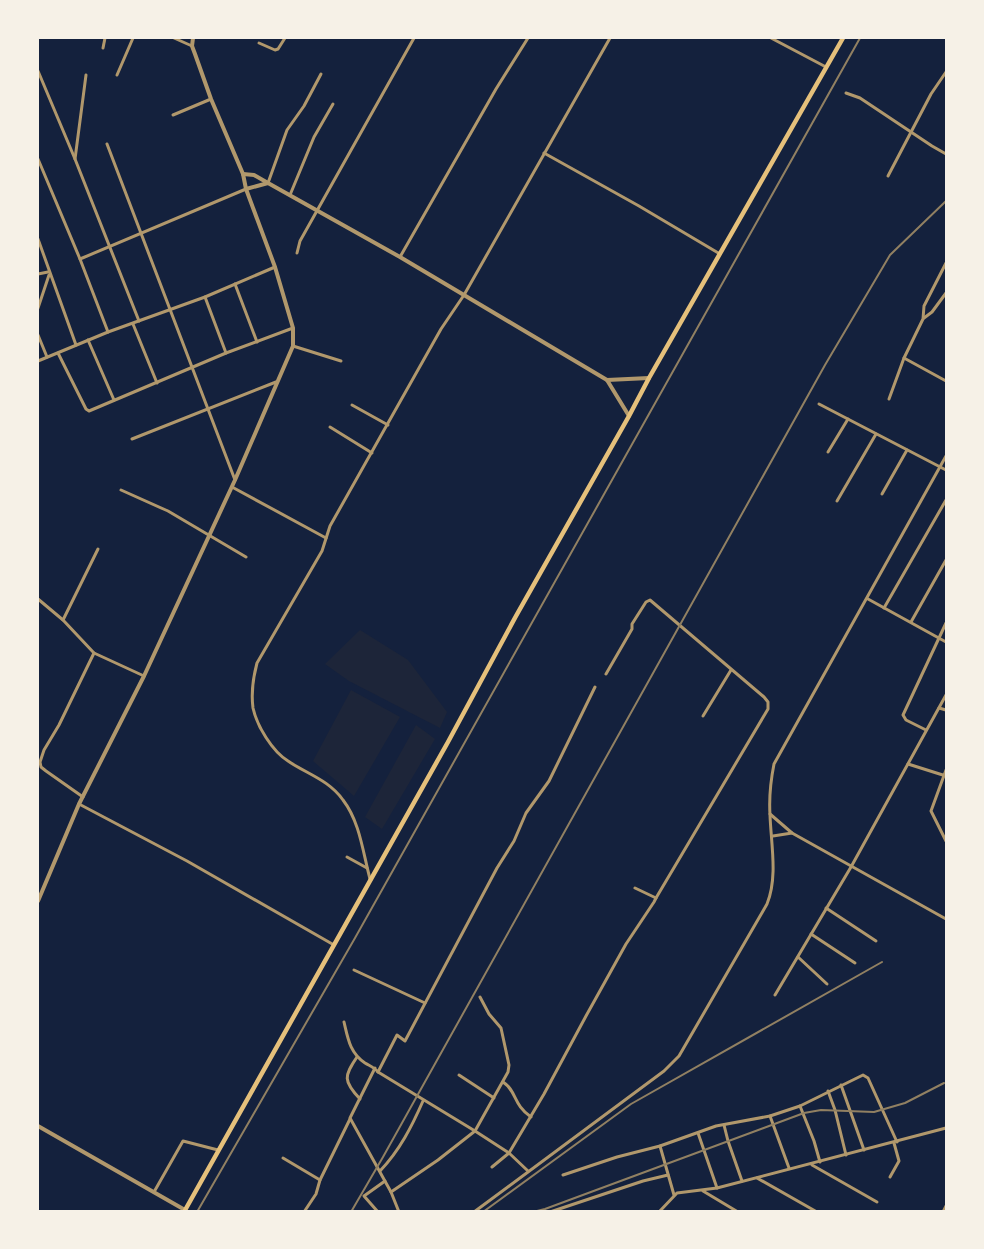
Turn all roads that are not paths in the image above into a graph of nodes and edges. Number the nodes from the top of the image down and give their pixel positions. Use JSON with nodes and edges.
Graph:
{"nodes":[{"id":1,"x":105,"y":38,"type":"edge"},
{"id":2,"x":133,"y":38,"type":"edge"},
{"id":3,"x":174,"y":38,"type":"edge"},
{"id":4,"x":193,"y":38,"type":"edge"},
{"id":5,"x":285,"y":38,"type":"edge"},
{"id":6,"x":414,"y":38,"type":"edge"},
{"id":7,"x":528,"y":38,"type":"edge"},
{"id":8,"x":610,"y":38,"type":"edge"},
{"id":9,"x":771,"y":38,"type":"edge"},
{"id":10,"x":843,"y":38,"type":"edge"},
{"id":11,"x":259,"y":43,"type":"dead end"},
{"id":12,"x":192,"y":46,"type":"junction"},
{"id":13,"x":104,"y":48,"type":"dead end"},
{"id":14,"x":826,"y":67,"type":"junction"},
{"id":15,"x":38,"y":71,"type":"edge"},
{"id":16,"x":946,"y":72,"type":"edge"},
{"id":17,"x":321,"y":74,"type":"dead end"},
{"id":18,"x":86,"y":75,"type":"dead end"},
{"id":19,"x":117,"y":76,"type":"dead end"},
{"id":20,"x":846,"y":93,"type":"dead end"},
{"id":21,"x":211,"y":99,"type":"junction"},
{"id":22,"x":333,"y":104,"type":"dead end"},
{"id":23,"x":173,"y":115,"type":"dead end"},
{"id":24,"x":910,"y":131,"type":"junction"},
{"id":25,"x":107,"y":144,"type":"dead end"},
{"id":26,"x":544,"y":153,"type":"junction"},
{"id":27,"x":946,"y":154,"type":"edge"},
{"id":28,"x":38,"y":159,"type":"edge"},
{"id":29,"x":75,"y":159,"type":"junction"},
{"id":30,"x":243,"y":174,"type":"junction"},
{"id":31,"x":888,"y":176,"type":"dead end"},
{"id":32,"x":268,"y":183,"type":"junction"},
{"id":33,"x":246,"y":189,"type":"junction"},
{"id":34,"x":290,"y":195,"type":"junction"},
{"id":35,"x":316,"y":210,"type":"junction"},
{"id":36,"x":141,"y":233,"type":"junction"},
{"id":37,"x":38,"y":239,"type":"edge"},
{"id":38,"x":109,"y":246,"type":"junction"},
{"id":39,"x":297,"y":253,"type":"dead end"},
{"id":40,"x":720,"y":254,"type":"junction"},
{"id":41,"x":400,"y":257,"type":"junction"},
{"id":42,"x":80,"y":259,"type":"junction"},
{"id":43,"x":946,"y":263,"type":"edge"},
{"id":44,"x":275,"y":267,"type":"junction"},
{"id":45,"x":49,"y":273,"type":"junction"},
{"id":46,"x":38,"y":274,"type":"edge"},
{"id":47,"x":235,"y":284,"type":"junction"},
{"id":48,"x":946,"y":293,"type":"edge"},
{"id":49,"x":464,"y":295,"type":"junction"},
{"id":50,"x":204,"y":297,"type":"junction"},
{"id":51,"x":38,"y":308,"type":"edge"},
{"id":52,"x":170,"y":310,"type":"junction"},
{"id":53,"x":923,"y":319,"type":"junction"},
{"id":54,"x":139,"y":321,"type":"junction"},
{"id":55,"x":133,"y":324,"type":"junction"},
{"id":56,"x":292,"y":328,"type":"junction"},
{"id":57,"x":108,"y":332,"type":"junction"},
{"id":58,"x":38,"y":335,"type":"edge"},
{"id":59,"x":88,"y":340,"type":"junction"},
{"id":60,"x":257,"y":342,"type":"junction"},
{"id":61,"x":76,"y":345,"type":"junction"},
{"id":62,"x":293,"y":346,"type":"junction"},
{"id":63,"x":58,"y":352,"type":"junction"},
{"id":64,"x":226,"y":353,"type":"junction"},
{"id":65,"x":47,"y":357,"type":"junction"},
{"id":66,"x":904,"y":358,"type":"junction"},
{"id":67,"x":38,"y":361,"type":"edge"},
{"id":68,"x":341,"y":362,"type":"dead end"},
{"id":69,"x":192,"y":368,"type":"junction"},
{"id":70,"x":649,"y":378,"type":"junction"},
{"id":71,"x":607,"y":380,"type":"junction"},
{"id":72,"x":946,"y":381,"type":"edge"},
{"id":73,"x":276,"y":382,"type":"junction"},
{"id":74,"x":157,"y":383,"type":"junction"},
{"id":75,"x":889,"y":399,"type":"dead end"},
{"id":76,"x":114,"y":400,"type":"junction"},
{"id":77,"x":819,"y":404,"type":"dead end"},
{"id":78,"x":352,"y":405,"type":"dead end"},
{"id":79,"x":208,"y":408,"type":"junction"},
{"id":80,"x":630,"y":416,"type":"junction"},
{"id":81,"x":848,"y":419,"type":"junction"},
{"id":82,"x":388,"y":425,"type":"junction"},
{"id":83,"x":330,"y":427,"type":"dead end"},
{"id":84,"x":876,"y":434,"type":"junction"},
{"id":85,"x":132,"y":439,"type":"dead end"},
{"id":86,"x":907,"y":450,"type":"junction"},
{"id":87,"x":828,"y":452,"type":"dead end"},
{"id":88,"x":372,"y":454,"type":"junction"},
{"id":89,"x":946,"y":456,"type":"edge"},
{"id":90,"x":940,"y":468,"type":"junction"},
{"id":91,"x":946,"y":470,"type":"edge"},
{"id":92,"x":235,"y":480,"type":"junction"},
{"id":93,"x":231,"y":487,"type":"junction"},
{"id":94,"x":121,"y":490,"type":"dead end"},
{"id":95,"x":882,"y":494,"type":"dead end"},
{"id":96,"x":946,"y":500,"type":"edge"},
{"id":97,"x":837,"y":502,"type":"dead end"},
{"id":98,"x":209,"y":536,"type":"junction"},
{"id":99,"x":326,"y":538,"type":"junction"},
{"id":100,"x":98,"y":549,"type":"dead end"},
{"id":101,"x":246,"y":557,"type":"dead end"},
{"id":102,"x":946,"y":560,"type":"edge"},
{"id":103,"x":38,"y":599,"type":"edge"},
{"id":104,"x":868,"y":599,"type":"junction"},
{"id":105,"x":884,"y":608,"type":"junction"},
{"id":106,"x":62,"y":620,"type":"junction"},
{"id":107,"x":911,"y":622,"type":"junction"},
{"id":108,"x":946,"y":623,"type":"edge"},
{"id":109,"x":938,"y":638,"type":"junction"},
{"id":110,"x":946,"y":642,"type":"edge"},
{"id":111,"x":94,"y":653,"type":"junction"},
{"id":112,"x":731,"y":670,"type":"junction"},
{"id":113,"x":606,"y":674,"type":"dead end"},
{"id":114,"x":144,"y":676,"type":"junction"},
{"id":115,"x":595,"y":687,"type":"dead end"},
{"id":116,"x":946,"y":695,"type":"edge"},
{"id":117,"x":939,"y":708,"type":"junction"},
{"id":118,"x":946,"y":710,"type":"edge"},
{"id":119,"x":703,"y":716,"type":"dead end"},
{"id":120,"x":926,"y":730,"type":"junction"},
{"id":121,"x":908,"y":764,"type":"junction"},
{"id":122,"x":946,"y":770,"type":"edge"},
{"id":123,"x":946,"y":776,"type":"edge"},
{"id":124,"x":83,"y":797,"type":"junction"},
{"id":125,"x":79,"y":804,"type":"junction"},
{"id":126,"x":770,"y":814,"type":"junction"},
{"id":127,"x":792,"y":833,"type":"junction"},
{"id":128,"x":773,"y":836,"type":"junction"},
{"id":129,"x":946,"y":841,"type":"edge"},
{"id":130,"x":346,"y":857,"type":"dead end"},
{"id":131,"x":851,"y":867,"type":"junction"},
{"id":132,"x":367,"y":868,"type":"junction"},
{"id":133,"x":370,"y":879,"type":"junction"},
{"id":134,"x":635,"y":888,"type":"dead end"},
{"id":135,"x":656,"y":898,"type":"junction"},
{"id":136,"x":38,"y":901,"type":"edge"},
{"id":137,"x":826,"y":908,"type":"junction"},
{"id":138,"x":946,"y":919,"type":"edge"},
{"id":139,"x":811,"y":934,"type":"junction"},
{"id":140,"x":876,"y":941,"type":"dead end"},
{"id":141,"x":335,"y":945,"type":"junction"},
{"id":142,"x":798,"y":957,"type":"junction"},
{"id":143,"x":855,"y":963,"type":"dead end"},
{"id":144,"x":354,"y":970,"type":"dead end"},
{"id":145,"x":827,"y":984,"type":"dead end"},
{"id":146,"x":775,"y":995,"type":"dead end"},
{"id":147,"x":480,"y":996,"type":"dead end"},
{"id":148,"x":425,"y":1003,"type":"junction"},
{"id":149,"x":344,"y":1022,"type":"dead end"},
{"id":150,"x":357,"y":1057,"type":"junction"},
{"id":151,"x":375,"y":1068,"type":"junction"},
{"id":152,"x":378,"y":1072,"type":"junction"},
{"id":153,"x":459,"y":1075,"type":"dead end"},
{"id":154,"x":503,"y":1082,"type":"junction"},
{"id":155,"x":841,"y":1085,"type":"junction"},
{"id":156,"x":828,"y":1091,"type":"junction"},
{"id":157,"x":494,"y":1098,"type":"junction"},
{"id":158,"x":360,"y":1099,"type":"junction"},
{"id":159,"x":424,"y":1101,"type":"junction"},
{"id":160,"x":800,"y":1106,"type":"junction"},
{"id":161,"x":770,"y":1116,"type":"junction"},
{"id":162,"x":530,"y":1117,"type":"junction"},
{"id":163,"x":350,"y":1118,"type":"junction"},
{"id":164,"x":724,"y":1125,"type":"junction"},
{"id":165,"x":38,"y":1126,"type":"edge"},
{"id":166,"x":946,"y":1128,"type":"edge"},
{"id":167,"x":475,"y":1131,"type":"junction"},
{"id":168,"x":698,"y":1133,"type":"junction"},
{"id":169,"x":896,"y":1142,"type":"junction"},
{"id":170,"x":660,"y":1146,"type":"junction"},
{"id":171,"x":218,"y":1150,"type":"junction"},
{"id":172,"x":864,"y":1150,"type":"junction"},
{"id":173,"x":509,"y":1153,"type":"junction"},
{"id":174,"x":846,"y":1155,"type":"junction"},
{"id":175,"x":283,"y":1158,"type":"dead end"},
{"id":176,"x":820,"y":1162,"type":"junction"},
{"id":177,"x":811,"y":1164,"type":"junction"},
{"id":178,"x":492,"y":1167,"type":"dead end"},
{"id":179,"x":789,"y":1168,"type":"junction"},
{"id":180,"x":380,"y":1171,"type":"junction"},
{"id":181,"x":528,"y":1171,"type":"junction"},
{"id":182,"x":563,"y":1175,"type":"dead end"},
{"id":183,"x":668,"y":1176,"type":"junction"},
{"id":184,"x":756,"y":1178,"type":"junction"},
{"id":185,"x":890,"y":1178,"type":"dead end"},
{"id":186,"x":320,"y":1180,"type":"junction"},
{"id":187,"x":385,"y":1181,"type":"junction"},
{"id":188,"x":742,"y":1181,"type":"junction"},
{"id":189,"x":717,"y":1188,"type":"junction"},
{"id":190,"x":703,"y":1191,"type":"junction"},
{"id":191,"x":154,"y":1192,"type":"junction"},
{"id":192,"x":391,"y":1192,"type":"junction"},
{"id":193,"x":674,"y":1195,"type":"junction"},
{"id":194,"x":877,"y":1202,"type":"dead end"},
{"id":195,"x":946,"y":1206,"type":"edge"},
{"id":196,"x":184,"y":1211,"type":"edge"},
{"id":197,"x":304,"y":1212,"type":"edge"},
{"id":198,"x":378,"y":1212,"type":"edge"},
{"id":199,"x":399,"y":1212,"type":"edge"},
{"id":200,"x":474,"y":1212,"type":"edge"},
{"id":201,"x":550,"y":1212,"type":"edge"},
{"id":202,"x":659,"y":1212,"type":"edge"},
{"id":203,"x":738,"y":1212,"type":"edge"},
{"id":204,"x":817,"y":1212,"type":"edge"},
{"id":205,"x":943,"y":1212,"type":"edge"}],
"edges":[{"from":1,"to":13,"type":"street"},
{"from":2,"to":19,"type":"street"},
{"from":3,"to":12,"type":"street"},
{"from":4,"to":12,"type":"street"},
{"from":5,"to":11,"type":"street"},
{"from":6,"to":35,"type":"street"},
{"from":7,"to":41,"type":"street"},
{"from":8,"to":26,"type":"street"},
{"from":9,"to":14,"type":"street"},
{"from":10,"to":14,"type":"main road"},
{"from":12,"to":21,"type":"street"},
{"from":14,"to":40,"type":"main road"},
{"from":15,"to":29,"type":"street"},
{"from":16,"to":24,"type":"street"},
{"from":17,"to":32,"type":"street"},
{"from":18,"to":29,"type":"street"},
{"from":20,"to":24,"type":"street"},
{"from":21,"to":23,"type":"street"},
{"from":21,"to":30,"type":"street"},
{"from":22,"to":34,"type":"street"},
{"from":24,"to":27,"type":"street"},
{"from":24,"to":31,"type":"street"},
{"from":25,"to":36,"type":"street"},
{"from":26,"to":40,"type":"street"},
{"from":26,"to":49,"type":"street"},
{"from":28,"to":42,"type":"street"},
{"from":29,"to":38,"type":"street"},
{"from":30,"to":32,"type":"street"},
{"from":30,"to":33,"type":"street"},
{"from":32,"to":33,"type":"street"},
{"from":32,"to":34,"type":"street"},
{"from":33,"to":36,"type":"street"},
{"from":33,"to":44,"type":"street"},
{"from":34,"to":35,"type":"street"},
{"from":35,"to":39,"type":"street"},
{"from":35,"to":41,"type":"street"},
{"from":36,"to":38,"type":"street"},
{"from":36,"to":52,"type":"street"},
{"from":37,"to":45,"type":"street"},
{"from":38,"to":42,"type":"street"},
{"from":38,"to":54,"type":"street"},
{"from":40,"to":70,"type":"main road"},
{"from":41,"to":49,"type":"street"},
{"from":42,"to":57,"type":"street"},
{"from":43,"to":53,"type":"street"},
{"from":44,"to":47,"type":"street"},
{"from":44,"to":56,"type":"street"},
{"from":45,"to":46,"type":"street"},
{"from":45,"to":51,"type":"street"},
{"from":45,"to":61,"type":"street"},
{"from":47,"to":50,"type":"street"},
{"from":47,"to":60,"type":"street"},
{"from":48,"to":53,"type":"street"},
{"from":49,"to":71,"type":"street"},
{"from":49,"to":82,"type":"street"},
{"from":50,"to":52,"type":"street"},
{"from":50,"to":64,"type":"street"},
{"from":52,"to":54,"type":"street"},
{"from":52,"to":69,"type":"street"},
{"from":53,"to":66,"type":"street"},
{"from":54,"to":55,"type":"street"},
{"from":55,"to":57,"type":"street"},
{"from":55,"to":74,"type":"street"},
{"from":56,"to":60,"type":"street"},
{"from":56,"to":62,"type":"street"},
{"from":57,"to":59,"type":"street"},
{"from":58,"to":65,"type":"street"},
{"from":59,"to":61,"type":"street"},
{"from":59,"to":76,"type":"street"},
{"from":60,"to":64,"type":"street"},
{"from":61,"to":63,"type":"street"},
{"from":62,"to":68,"type":"street"},
{"from":62,"to":73,"type":"street"},
{"from":63,"to":65,"type":"street"},
{"from":63,"to":76,"type":"street"},
{"from":64,"to":69,"type":"street"},
{"from":65,"to":67,"type":"street"},
{"from":66,"to":72,"type":"street"},
{"from":66,"to":75,"type":"street"},
{"from":69,"to":74,"type":"street"},
{"from":69,"to":79,"type":"street"},
{"from":70,"to":71,"type":"street"},
{"from":70,"to":80,"type":"main road"},
{"from":71,"to":80,"type":"street"},
{"from":73,"to":79,"type":"street"},
{"from":73,"to":92,"type":"street"},
{"from":74,"to":76,"type":"street"},
{"from":77,"to":81,"type":"street"},
{"from":78,"to":82,"type":"street"},
{"from":79,"to":85,"type":"street"},
{"from":79,"to":92,"type":"street"},
{"from":80,"to":133,"type":"main road"},
{"from":81,"to":84,"type":"street"},
{"from":81,"to":87,"type":"street"},
{"from":82,"to":88,"type":"street"},
{"from":83,"to":88,"type":"street"},
{"from":84,"to":86,"type":"street"},
{"from":84,"to":97,"type":"street"},
{"from":86,"to":90,"type":"street"},
{"from":86,"to":95,"type":"street"},
{"from":88,"to":99,"type":"street"},
{"from":89,"to":90,"type":"street"},
{"from":90,"to":91,"type":"street"},
{"from":90,"to":104,"type":"street"},
{"from":92,"to":93,"type":"street"},
{"from":93,"to":98,"type":"street"},
{"from":93,"to":99,"type":"street"},
{"from":94,"to":98,"type":"street"},
{"from":96,"to":105,"type":"street"},
{"from":98,"to":101,"type":"street"},
{"from":98,"to":114,"type":"street"},
{"from":99,"to":132,"type":"street"},
{"from":100,"to":106,"type":"street"},
{"from":102,"to":107,"type":"street"},
{"from":103,"to":106,"type":"street"},
{"from":104,"to":105,"type":"street"},
{"from":104,"to":126,"type":"street"},
{"from":105,"to":107,"type":"street"},
{"from":106,"to":111,"type":"street"},
{"from":107,"to":109,"type":"street"},
{"from":108,"to":109,"type":"street"},
{"from":109,"to":110,"type":"street"},
{"from":109,"to":120,"type":"street"},
{"from":111,"to":114,"type":"street"},
{"from":111,"to":124,"type":"street"},
{"from":112,"to":113,"type":"street"},
{"from":112,"to":119,"type":"street"},
{"from":112,"to":135,"type":"street"},
{"from":114,"to":124,"type":"street"},
{"from":115,"to":148,"type":"street"},
{"from":116,"to":117,"type":"street"},
{"from":117,"to":118,"type":"street"},
{"from":117,"to":120,"type":"street"},
{"from":120,"to":121,"type":"street"},
{"from":121,"to":123,"type":"street"},
{"from":121,"to":131,"type":"street"},
{"from":122,"to":123,"type":"street"},
{"from":123,"to":129,"type":"street"},
{"from":124,"to":125,"type":"street"},
{"from":125,"to":136,"type":"street"},
{"from":125,"to":141,"type":"street"},
{"from":126,"to":127,"type":"street"},
{"from":126,"to":128,"type":"street"},
{"from":127,"to":128,"type":"street"},
{"from":127,"to":131,"type":"street"},
{"from":128,"to":181,"type":"street"},
{"from":130,"to":132,"type":"street"},
{"from":131,"to":137,"type":"street"},
{"from":131,"to":138,"type":"street"},
{"from":132,"to":133,"type":"street"},
{"from":133,"to":141,"type":"main road"},
{"from":134,"to":135,"type":"street"},
{"from":135,"to":162,"type":"street"},
{"from":137,"to":139,"type":"street"},
{"from":137,"to":140,"type":"street"},
{"from":139,"to":142,"type":"street"},
{"from":139,"to":143,"type":"street"},
{"from":141,"to":171,"type":"main road"},
{"from":142,"to":145,"type":"street"},
{"from":142,"to":146,"type":"street"},
{"from":144,"to":148,"type":"street"},
{"from":147,"to":154,"type":"street"},
{"from":148,"to":152,"type":"street"},
{"from":149,"to":150,"type":"street"},
{"from":150,"to":151,"type":"street"},
{"from":150,"to":158,"type":"street"},
{"from":151,"to":152,"type":"street"},
{"from":151,"to":158,"type":"street"},
{"from":152,"to":159,"type":"street"},
{"from":153,"to":157,"type":"street"},
{"from":154,"to":157,"type":"street"},
{"from":154,"to":162,"type":"street"},
{"from":155,"to":156,"type":"street"},
{"from":155,"to":169,"type":"street"},
{"from":155,"to":172,"type":"street"},
{"from":156,"to":160,"type":"street"},
{"from":156,"to":174,"type":"street"},
{"from":157,"to":167,"type":"street"},
{"from":158,"to":163,"type":"street"},
{"from":159,"to":167,"type":"street"},
{"from":159,"to":180,"type":"street"},
{"from":160,"to":161,"type":"street"},
{"from":160,"to":176,"type":"street"},
{"from":161,"to":164,"type":"street"},
{"from":161,"to":179,"type":"street"},
{"from":162,"to":173,"type":"street"},
{"from":163,"to":180,"type":"street"},
{"from":163,"to":186,"type":"street"},
{"from":164,"to":168,"type":"street"},
{"from":164,"to":188,"type":"street"},
{"from":165,"to":191,"type":"street"},
{"from":166,"to":169,"type":"street"},
{"from":167,"to":173,"type":"street"},
{"from":167,"to":192,"type":"street"},
{"from":168,"to":170,"type":"street"},
{"from":168,"to":189,"type":"street"},
{"from":169,"to":172,"type":"street"},
{"from":169,"to":185,"type":"street"},
{"from":170,"to":182,"type":"street"},
{"from":170,"to":183,"type":"street"},
{"from":171,"to":191,"type":"street"},
{"from":171,"to":196,"type":"main road"},
{"from":172,"to":174,"type":"street"},
{"from":173,"to":178,"type":"street"},
{"from":173,"to":181,"type":"street"},
{"from":174,"to":176,"type":"street"},
{"from":175,"to":186,"type":"street"},
{"from":176,"to":177,"type":"street"},
{"from":177,"to":179,"type":"street"},
{"from":177,"to":194,"type":"street"},
{"from":179,"to":184,"type":"street"},
{"from":180,"to":187,"type":"street"},
{"from":181,"to":200,"type":"street"},
{"from":183,"to":193,"type":"street"},
{"from":183,"to":201,"type":"street"},
{"from":184,"to":188,"type":"street"},
{"from":184,"to":204,"type":"street"},
{"from":186,"to":197,"type":"street"},
{"from":187,"to":192,"type":"street"},
{"from":187,"to":198,"type":"street"},
{"from":188,"to":189,"type":"street"},
{"from":189,"to":190,"type":"street"},
{"from":190,"to":193,"type":"street"},
{"from":190,"to":203,"type":"street"},
{"from":191,"to":196,"type":"street"},
{"from":192,"to":199,"type":"street"},
{"from":193,"to":202,"type":"street"},
{"from":195,"to":205,"type":"street"}]}
